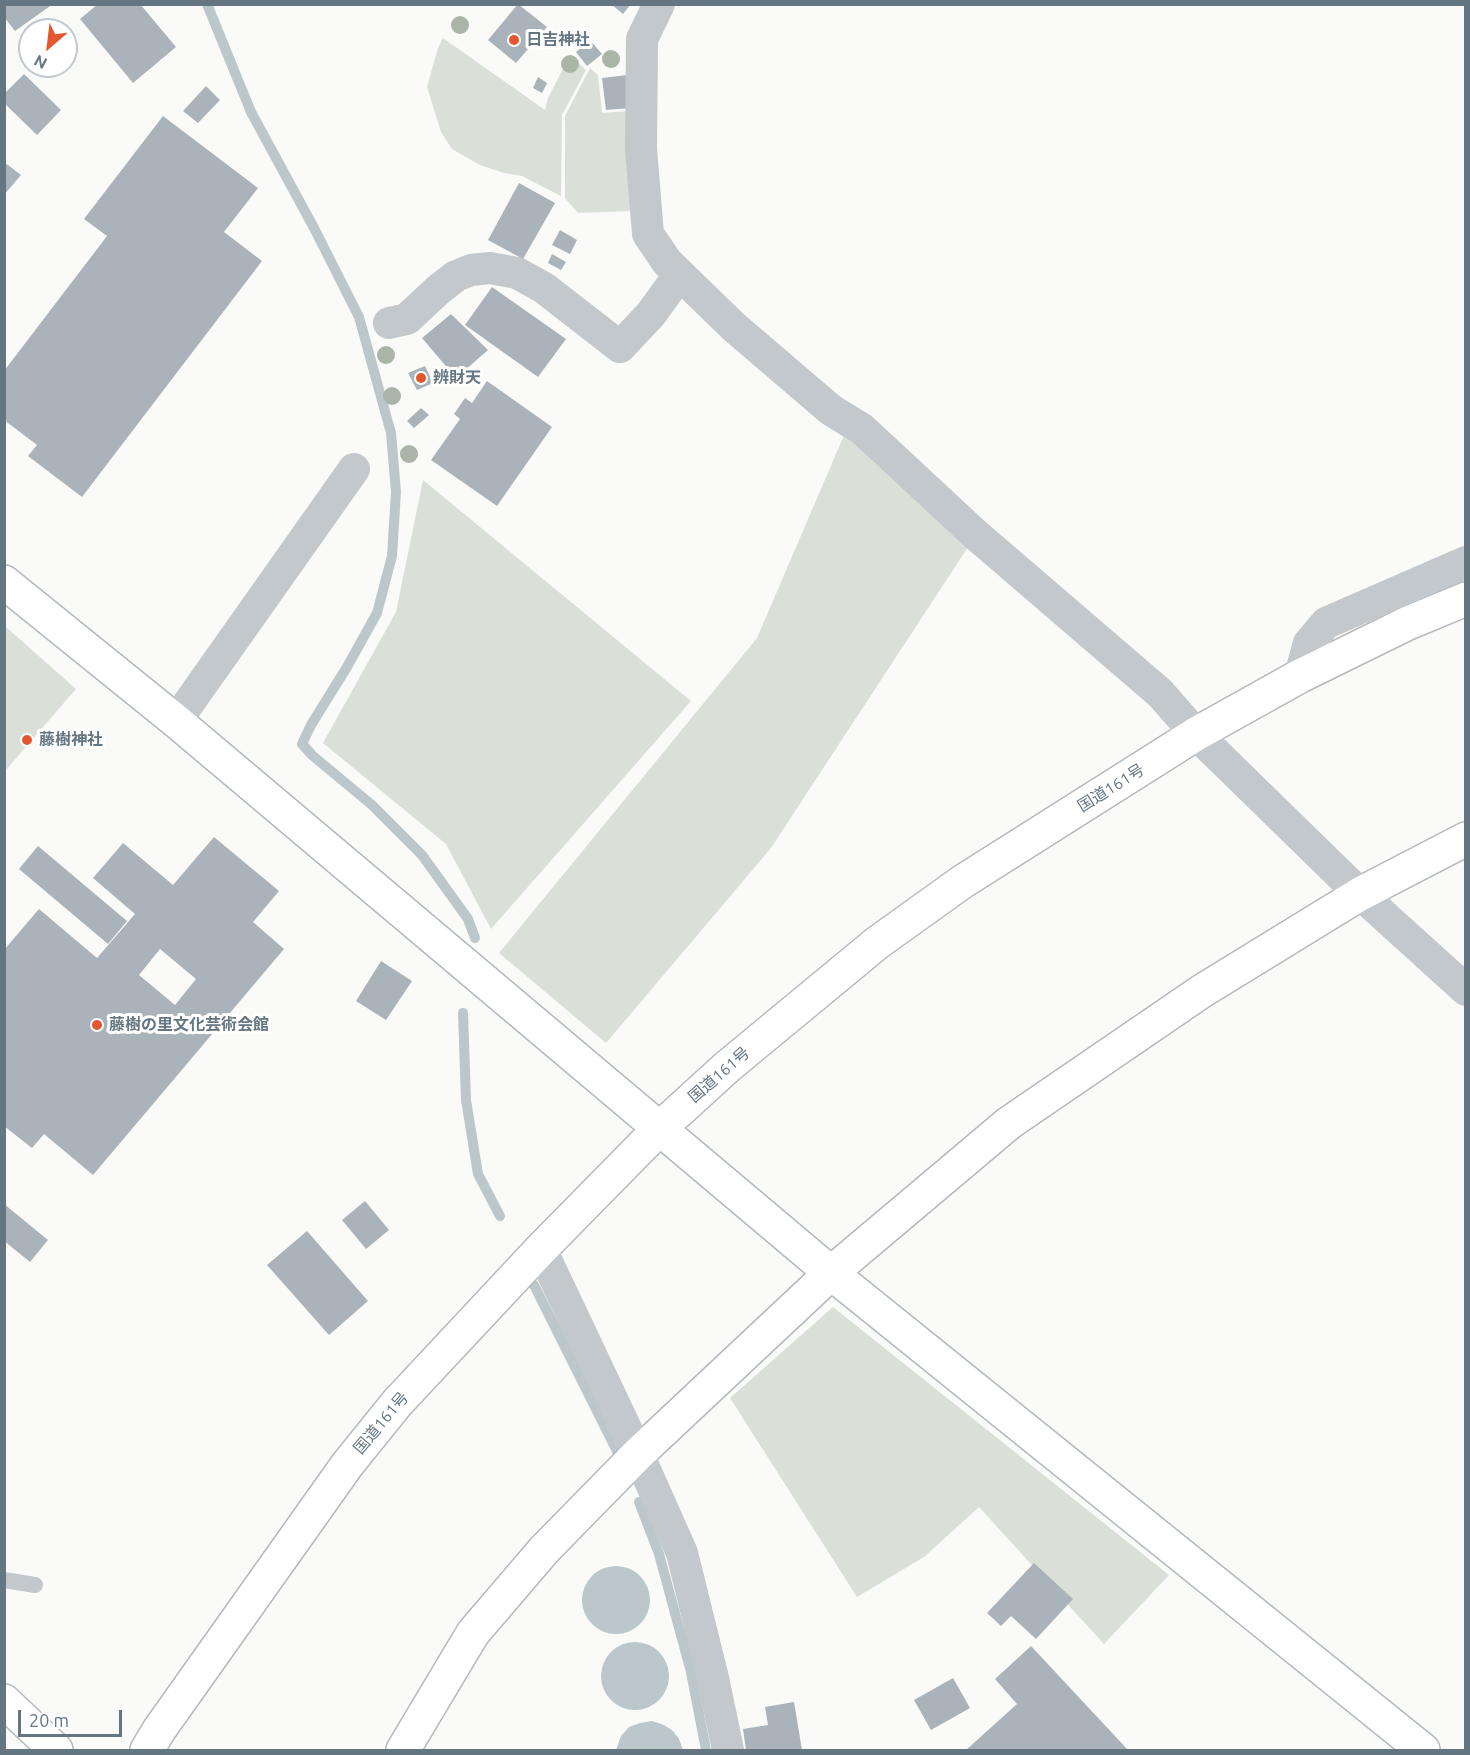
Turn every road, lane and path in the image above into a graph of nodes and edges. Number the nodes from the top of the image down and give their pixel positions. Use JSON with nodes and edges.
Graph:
{"nodes":[{"id":1,"x":659,"y":4,"type":"edge"},
{"id":2,"x":684,"y":279,"type":"junction"},
{"id":3,"x":389,"y":323,"type":"dead end"},
{"id":4,"x":354,"y":469,"type":"dead end"},
{"id":5,"x":1466,"y":562,"type":"edge"},
{"id":6,"x":4,"y":582,"type":"edge"},
{"id":7,"x":1466,"y":599,"type":"edge"},
{"id":8,"x":1300,"y":676,"type":"junction"},
{"id":9,"x":176,"y":722,"type":"junction"},
{"id":10,"x":1196,"y":734,"type":"junction"},
{"id":11,"x":1466,"y":838,"type":"edge"},
{"id":12,"x":1360,"y":894,"type":"junction"},
{"id":13,"x":1466,"y":990,"type":"edge"},
{"id":14,"x":659,"y":1129,"type":"junction"},
{"id":15,"x":541,"y":1249,"type":"junction"},
{"id":16,"x":831,"y":1273,"type":"junction"},
{"id":17,"x":638,"y":1454,"type":"junction"},
{"id":18,"x":4,"y":1580,"type":"edge"},
{"id":19,"x":35,"y":1585,"type":"dead end"},
{"id":20,"x":4,"y":1701,"type":"edge"},
{"id":21,"x":1419,"y":1749,"type":"edge"},
{"id":22,"x":56,"y":1750,"type":"edge"},
{"id":23,"x":147,"y":1750,"type":"edge"},
{"id":24,"x":403,"y":1750,"type":"edge"},
{"id":25,"x":728,"y":1750,"type":"edge"}],
"edges":[{"from":1,"to":2,"type":"street"},
{"from":2,"to":3,"type":"street"},
{"from":2,"to":10,"type":"street"},
{"from":4,"to":9,"type":"street"},
{"from":5,"to":8,"type":"street"},
{"from":6,"to":9,"type":"main road"},
{"from":7,"to":8,"type":"main road","name":"国道161号"},
{"from":8,"to":10,"type":"main road","name":"国道161号"},
{"from":9,"to":14,"type":"main road"},
{"from":10,"to":12,"type":"street"},
{"from":10,"to":14,"type":"main road","name":"国道161号"},
{"from":11,"to":12,"type":"main road"},
{"from":12,"to":13,"type":"street"},
{"from":12,"to":16,"type":"main road"},
{"from":14,"to":15,"type":"main road","name":"国道161号"},
{"from":14,"to":16,"type":"main road"},
{"from":15,"to":17,"type":"street"},
{"from":15,"to":23,"type":"main road","name":"国道161号"},
{"from":16,"to":17,"type":"main road"},
{"from":16,"to":21,"type":"main road"},
{"from":17,"to":24,"type":"main road"},
{"from":17,"to":25,"type":"street"},
{"from":18,"to":19,"type":"lane"},
{"from":20,"to":22,"type":"main road"}]}
